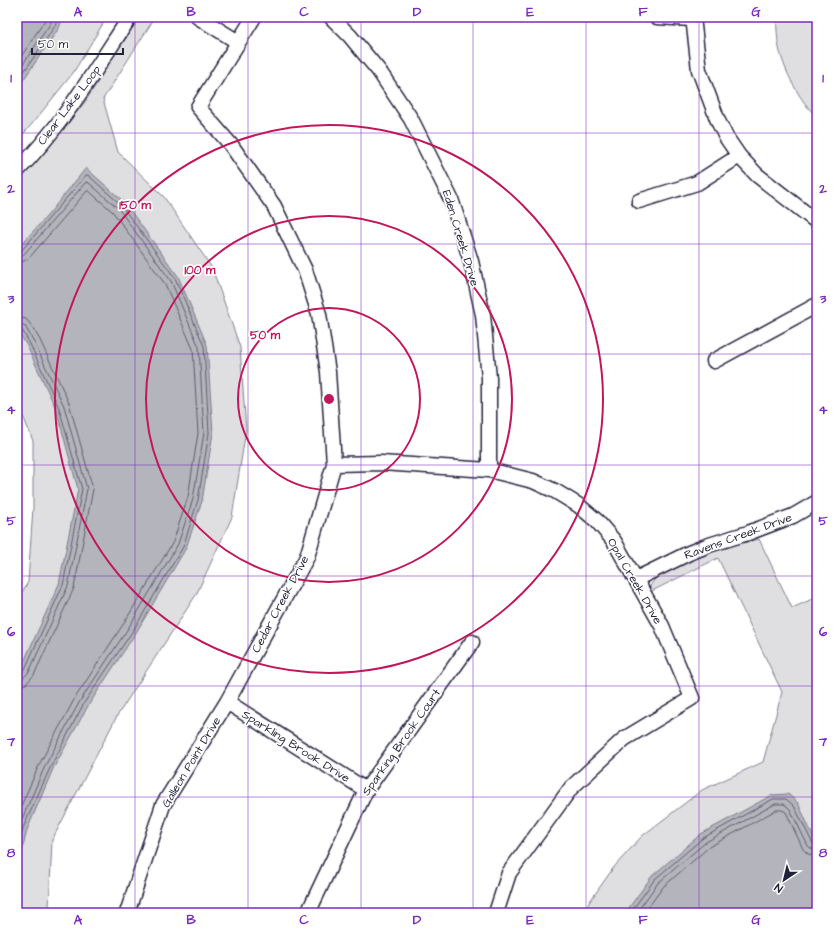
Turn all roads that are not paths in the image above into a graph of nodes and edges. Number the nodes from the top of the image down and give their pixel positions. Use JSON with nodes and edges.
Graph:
{"nodes":[{"id":1,"x":130,"y":17,"type":"edge"},
{"id":2,"x":198,"y":17,"type":"edge"},
{"id":3,"x":331,"y":17,"type":"edge"},
{"id":4,"x":657,"y":17,"type":"edge"},
{"id":5,"x":692,"y":18,"type":"edge"},
{"id":6,"x":249,"y":19,"type":"edge"},
{"id":7,"x":238,"y":42,"type":"junction"},
{"id":8,"x":739,"y":156,"type":"junction"},
{"id":9,"x":17,"y":170,"type":"edge"},
{"id":10,"x":639,"y":201,"type":"dead end"},
{"id":11,"x":817,"y":222,"type":"edge"},
{"id":12,"x":817,"y":305,"type":"edge"},
{"id":13,"x":714,"y":361,"type":"dead end"},
{"id":14,"x":334,"y":464,"type":"junction"},
{"id":15,"x":489,"y":470,"type":"junction"},
{"id":16,"x":817,"y":502,"type":"edge"},
{"id":17,"x":636,"y":579,"type":"junction"},
{"id":18,"x":472,"y":642,"type":"dead end"},
{"id":19,"x":227,"y":702,"type":"junction"},
{"id":20,"x":366,"y":790,"type":"junction"},
{"id":21,"x":127,"y":913,"type":"edge"},
{"id":22,"x":308,"y":913,"type":"edge"},
{"id":23,"x":496,"y":913,"type":"edge"}],
"edges":[{"from":1,"to":9,"type":"street","name":"Clear Lake Loop"},
{"from":2,"to":7,"type":"street"},
{"from":3,"to":15,"type":"street","name":"Eden Creek Drive"},
{"from":4,"to":5,"type":"street"},
{"from":5,"to":8,"type":"street"},
{"from":6,"to":7,"type":"street"},
{"from":7,"to":14,"type":"street","name":"Cedar Creek Drive"},
{"from":8,"to":10,"type":"street"},
{"from":8,"to":11,"type":"street"},
{"from":12,"to":13,"type":"street"},
{"from":14,"to":15,"type":"street","name":"Opal Creek Drive"},
{"from":14,"to":19,"type":"street","name":"Cedar Creek Drive"},
{"from":15,"to":17,"type":"street","name":"Opal Creek Drive"},
{"from":16,"to":17,"type":"street","name":"Ravens Creek Drive"},
{"from":17,"to":23,"type":"street","name":"Opal Creek Drive"},
{"from":18,"to":20,"type":"street","name":"Sparking Brook Court"},
{"from":19,"to":20,"type":"street","name":"Sparkling Brook Drive"},
{"from":19,"to":21,"type":"street","name":"Galleon Point Drive"},
{"from":20,"to":22,"type":"street","name":"Sparking Brook Court"}]}
